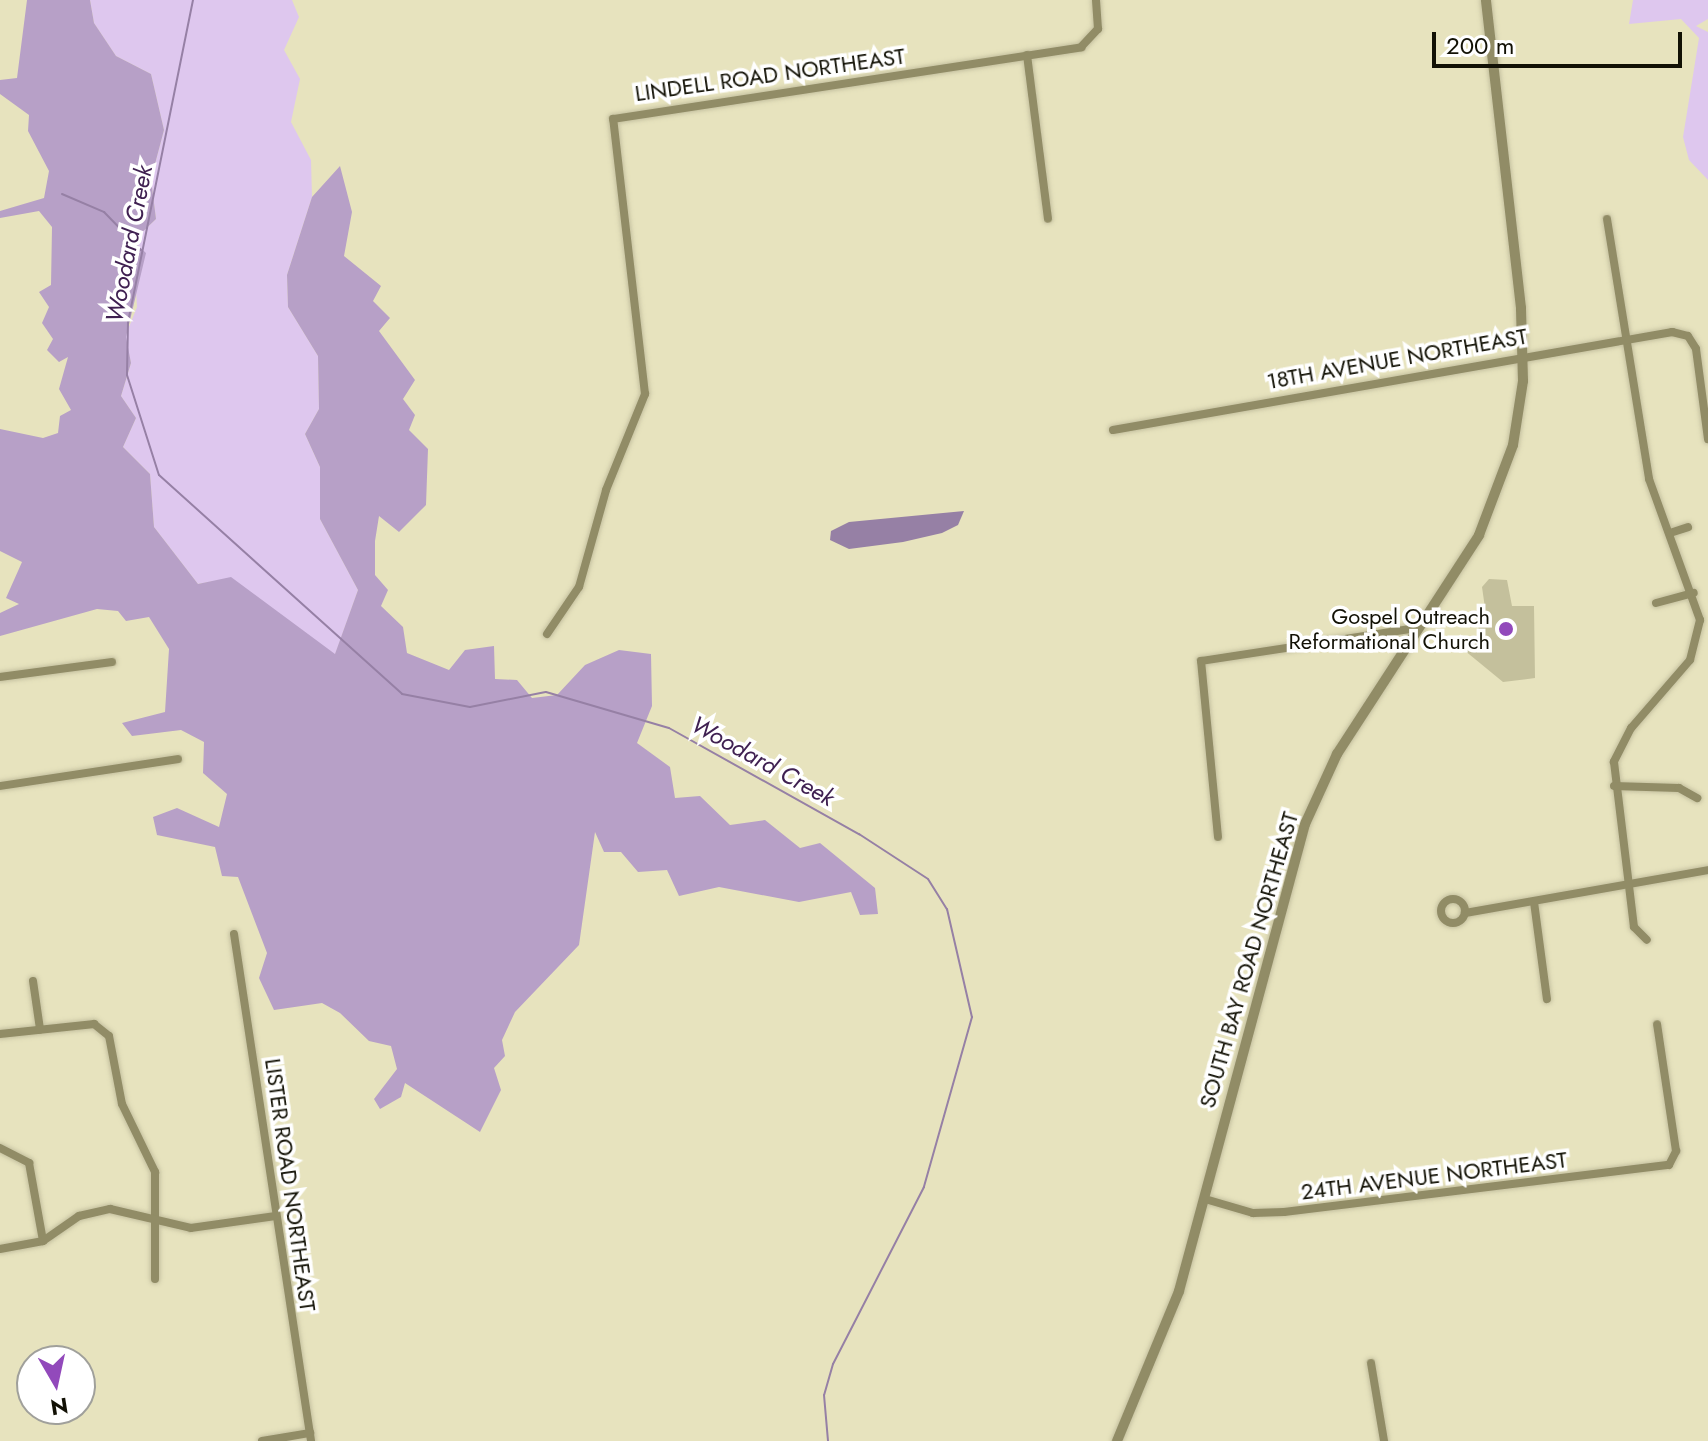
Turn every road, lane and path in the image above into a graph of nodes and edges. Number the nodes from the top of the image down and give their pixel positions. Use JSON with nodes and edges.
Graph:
{"nodes":[{"id":1,"x":1096,"y":0,"type":"edge"},
{"id":2,"x":1486,"y":0,"type":"edge"},
{"id":3,"x":1027,"y":55,"type":"junction"},
{"id":4,"x":1048,"y":219,"type":"dead end"},
{"id":5,"x":1607,"y":219,"type":"dead end"},
{"id":6,"x":1626,"y":339,"type":"junction"},
{"id":7,"x":1523,"y":354,"type":"junction"},
{"id":8,"x":1113,"y":430,"type":"dead end"},
{"id":9,"x":1708,"y":439,"type":"edge"},
{"id":10,"x":1688,"y":527,"type":"dead end"},
{"id":11,"x":1670,"y":533,"type":"junction"},
{"id":12,"x":1694,"y":593,"type":"junction"},
{"id":13,"x":1656,"y":603,"type":"dead end"},
{"id":14,"x":1417,"y":628,"type":"junction"},
{"id":15,"x":547,"y":634,"type":"dead end"},
{"id":16,"x":112,"y":662,"type":"dead end"},
{"id":17,"x":0,"y":677,"type":"edge"},
{"id":18,"x":178,"y":759,"type":"dead end"},
{"id":19,"x":0,"y":786,"type":"edge"},
{"id":20,"x":1614,"y":786,"type":"junction"},
{"id":21,"x":1697,"y":798,"type":"dead end"},
{"id":22,"x":1218,"y":837,"type":"dead end"},
{"id":23,"x":1708,"y":870,"type":"edge"},
{"id":24,"x":1628,"y":884,"type":"junction"},
{"id":25,"x":1534,"y":902,"type":"junction"},
{"id":26,"x":1465,"y":913,"type":"dead end"},
{"id":27,"x":234,"y":934,"type":"dead end"},
{"id":28,"x":1647,"y":940,"type":"dead end"},
{"id":29,"x":33,"y":981,"type":"dead end"},
{"id":30,"x":1547,"y":999,"type":"dead end"},
{"id":31,"x":1657,"y":1024,"type":"dead end"},
{"id":32,"x":40,"y":1029,"type":"junction"},
{"id":33,"x":0,"y":1034,"type":"edge"},
{"id":34,"x":0,"y":1148,"type":"edge"},
{"id":35,"x":1205,"y":1199,"type":"junction"},
{"id":36,"x":275,"y":1216,"type":"junction"},
{"id":37,"x":156,"y":1219,"type":"junction"},
{"id":38,"x":43,"y":1241,"type":"junction"},
{"id":39,"x":0,"y":1249,"type":"edge"},
{"id":40,"x":155,"y":1279,"type":"dead end"},
{"id":41,"x":1371,"y":1363,"type":"dead end"},
{"id":42,"x":311,"y":1437,"type":"edge"},
{"id":43,"x":262,"y":1441,"type":"edge"},
{"id":44,"x":1117,"y":1441,"type":"edge"},
{"id":45,"x":1384,"y":1441,"type":"edge"}],
"edges":[{"from":1,"to":3,"type":"street","name":"LINDELL ROAD NORTHEAST"},
{"from":2,"to":7,"type":"street","name":"SOUTH BAY ROAD NORTHEAST"},
{"from":3,"to":4,"type":"street"},
{"from":3,"to":15,"type":"street","name":"LINDELL ROAD NORTHEAST"},
{"from":5,"to":6,"type":"street"},
{"from":6,"to":7,"type":"street","name":"18TH AVENUE NORTHEAST"},
{"from":6,"to":9,"type":"street","name":"18TH AVENUE NORTHEAST"},
{"from":6,"to":11,"type":"street"},
{"from":7,"to":8,"type":"street","name":"18TH AVENUE NORTHEAST"},
{"from":7,"to":14,"type":"street","name":"SOUTH BAY ROAD NORTHEAST"},
{"from":10,"to":11,"type":"street"},
{"from":11,"to":12,"type":"street"},
{"from":12,"to":13,"type":"street"},
{"from":12,"to":20,"type":"street"},
{"from":14,"to":22,"type":"street"},
{"from":14,"to":35,"type":"street","name":"SOUTH BAY ROAD NORTHEAST"},
{"from":16,"to":17,"type":"street"},
{"from":18,"to":19,"type":"street"},
{"from":20,"to":21,"type":"street"},
{"from":20,"to":24,"type":"street"},
{"from":23,"to":24,"type":"street"},
{"from":24,"to":25,"type":"street"},
{"from":24,"to":28,"type":"street"},
{"from":25,"to":26,"type":"street"},
{"from":25,"to":30,"type":"street"},
{"from":27,"to":36,"type":"street","name":"LISTER ROAD NORTHEAST"},
{"from":29,"to":32,"type":"street"},
{"from":31,"to":35,"type":"street","name":"24TH AVENUE NORTHEAST"},
{"from":32,"to":33,"type":"street"},
{"from":32,"to":37,"type":"street"},
{"from":34,"to":38,"type":"street"},
{"from":35,"to":44,"type":"street","name":"SOUTH BAY ROAD NORTHEAST"},
{"from":36,"to":37,"type":"street"},
{"from":36,"to":42,"type":"street","name":"LISTER ROAD NORTHEAST"},
{"from":37,"to":38,"type":"street"},
{"from":37,"to":40,"type":"street"},
{"from":38,"to":39,"type":"street"},
{"from":41,"to":45,"type":"street"},
{"from":42,"to":43,"type":"street"}]}
